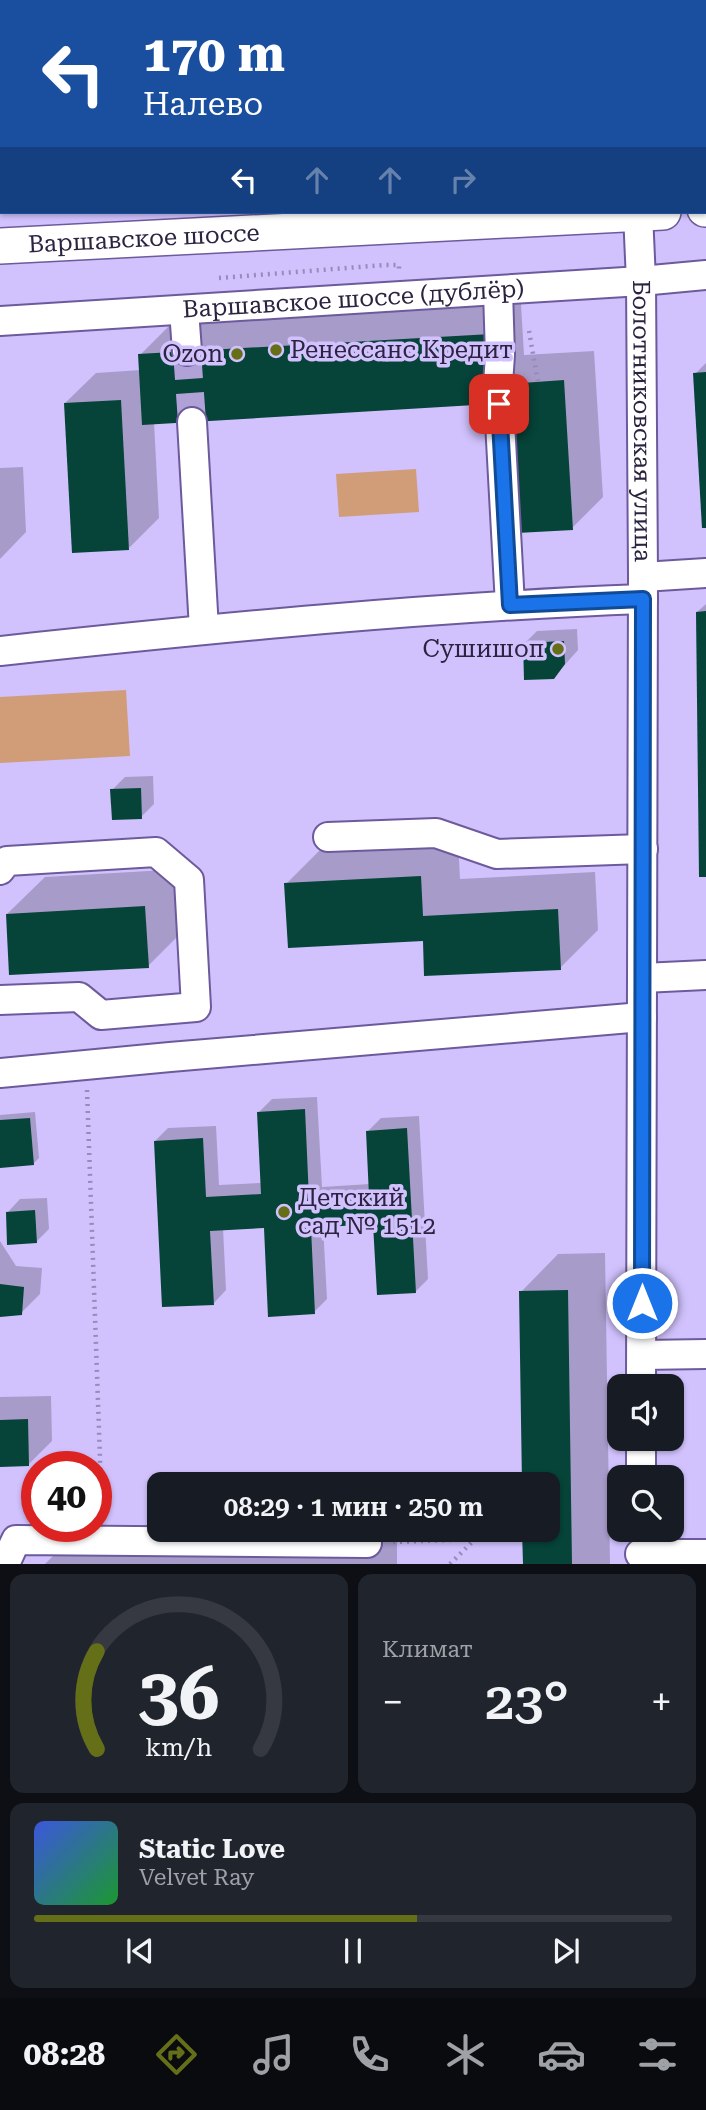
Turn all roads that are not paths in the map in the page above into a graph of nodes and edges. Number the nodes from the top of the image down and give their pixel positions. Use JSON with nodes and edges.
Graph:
{"nodes":[{"id":1,"x":612,"y":214,"type":"edge"},
{"id":2,"x":650,"y":214,"type":"edge"},
{"id":3,"x":0,"y":246,"type":"edge"},
{"id":4,"x":706,"y":275,"type":"edge"},
{"id":5,"x":641,"y":281,"type":"junction"},
{"id":6,"x":498,"y":290,"type":"junction"},
{"id":7,"x":184,"y":310,"type":"junction"},
{"id":8,"x":0,"y":321,"type":"edge"},
{"id":9,"x":187,"y":351,"type":"tunnel mouth"},
{"id":10,"x":192,"y":422,"type":"tunnel mouth"},
{"id":11,"x":706,"y":573,"type":"edge"},
{"id":12,"x":643,"y":588,"type":"junction"},
{"id":13,"x":510,"y":605,"type":"junction"},
{"id":14,"x":204,"y":629,"type":"junction"},
{"id":15,"x":0,"y":651,"type":"edge"},
{"id":16,"x":328,"y":837,"type":"dead end"},
{"id":17,"x":643,"y":849,"type":"junction"},
{"id":18,"x":0,"y":870,"type":"edge"},
{"id":19,"x":706,"y":975,"type":"edge"},
{"id":20,"x":643,"y":978,"type":"junction"},
{"id":21,"x":0,"y":1000,"type":"edge"},
{"id":22,"x":642,"y":1017,"type":"junction"},
{"id":23,"x":0,"y":1073,"type":"edge"},
{"id":24,"x":706,"y":1354,"type":"edge"},
{"id":25,"x":642,"y":1355,"type":"junction"},
{"id":26,"x":641,"y":1374,"type":"edge"},
{"id":27,"x":368,"y":1543,"type":"dead end"},
{"id":28,"x":7,"y":1548,"type":"edge"},
{"id":29,"x":640,"y":1549,"type":"edge"},
{"id":30,"x":706,"y":1553,"type":"edge"}],
"edges":[{"from":1,"to":3,"type":"main road","name":"Варшавское шоссе"},
{"from":2,"to":5,"type":"street","name":"Болотниковская улица"},
{"from":4,"to":5,"type":"street","name":"Варшавское шоссе (дублёр)"},
{"from":5,"to":6,"type":"street","name":"Варшавское шоссе (дублёр)"},
{"from":5,"to":12,"type":"street","name":"Болотниковская улица"},
{"from":6,"to":7,"type":"street","name":"Варшавское шоссе (дублёр)"},
{"from":6,"to":13,"type":"street"},
{"from":7,"to":8,"type":"street","name":"Варшавское шоссе (дублёр)"},
{"from":7,"to":9,"type":"street"},
{"from":10,"to":14,"type":"street"},
{"from":11,"to":12,"type":"street"},
{"from":12,"to":13,"type":"street"},
{"from":12,"to":17,"type":"street","name":"Болотниковская улица"},
{"from":13,"to":14,"type":"street"},
{"from":14,"to":15,"type":"street"},
{"from":16,"to":17,"type":"street"},
{"from":17,"to":20,"type":"street","name":"Болотниковская улица"},
{"from":18,"to":21,"type":"street"},
{"from":19,"to":20,"type":"street"},
{"from":20,"to":22,"type":"street","name":"Болотниковская улица"},
{"from":22,"to":23,"type":"street"},
{"from":22,"to":25,"type":"street","name":"Болотниковская улица"},
{"from":24,"to":25,"type":"street"},
{"from":25,"to":26,"type":"street","name":"Болотниковская улица"},
{"from":27,"to":28,"type":"street"},
{"from":29,"to":30,"type":"street"}]}
